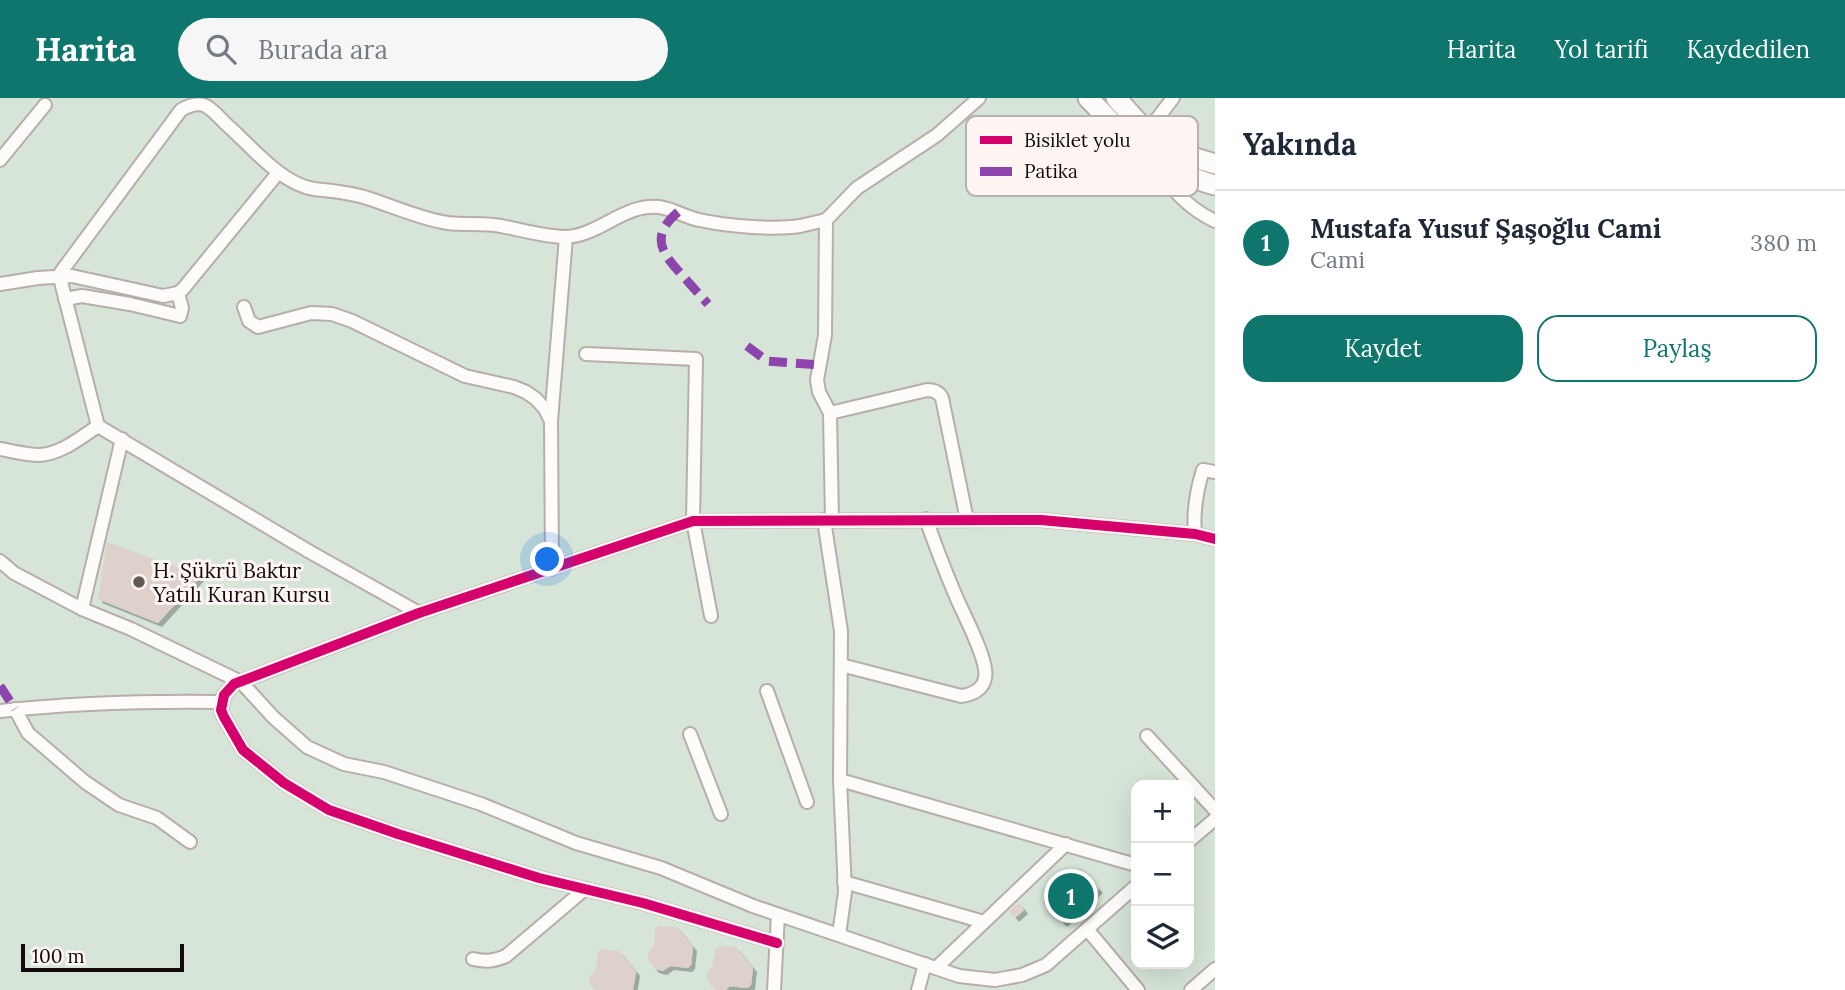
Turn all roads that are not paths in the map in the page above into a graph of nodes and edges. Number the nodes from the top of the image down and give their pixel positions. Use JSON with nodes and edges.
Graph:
{"nodes":[{"id":1,"x":979,"y":98,"type":"edge"},
{"id":2,"x":1088,"y":98,"type":"edge"},
{"id":3,"x":1116,"y":98,"type":"edge"},
{"id":4,"x":1173,"y":98,"type":"edge"},
{"id":5,"x":45,"y":105,"type":"dead end"},
{"id":6,"x":1107,"y":116,"type":"edge"},
{"id":7,"x":1132,"y":116,"type":"edge"},
{"id":8,"x":1159,"y":116,"type":"edge"},
{"id":9,"x":1198,"y":158,"type":"edge"},
{"id":10,"x":0,"y":160,"type":"edge"},
{"id":11,"x":1215,"y":164,"type":"edge"},
{"id":12,"x":278,"y":173,"type":"junction"},
{"id":13,"x":1179,"y":196,"type":"edge"},
{"id":14,"x":826,"y":220,"type":"junction"},
{"id":15,"x":1215,"y":221,"type":"edge"},
{"id":16,"x":566,"y":237,"type":"junction"},
{"id":17,"x":60,"y":278,"type":"junction"},
{"id":18,"x":0,"y":284,"type":"edge"},
{"id":19,"x":178,"y":293,"type":"junction"},
{"id":20,"x":65,"y":299,"type":"junction"},
{"id":21,"x":244,"y":307,"type":"dead end"},
{"id":22,"x":586,"y":354,"type":"dead end"},
{"id":23,"x":830,"y":413,"type":"junction"},
{"id":24,"x":551,"y":421,"type":"junction"},
{"id":25,"x":98,"y":426,"type":"junction"},
{"id":26,"x":122,"y":439,"type":"junction"},
{"id":27,"x":0,"y":449,"type":"edge"},
{"id":28,"x":1215,"y":472,"type":"edge"},
{"id":29,"x":926,"y":519,"type":"junction"},
{"id":30,"x":828,"y":520,"type":"junction"},
{"id":31,"x":967,"y":520,"type":"junction"},
{"id":32,"x":693,"y":521,"type":"junction"},
{"id":33,"x":1195,"y":534,"type":"junction"},
{"id":34,"x":1215,"y":539,"type":"edge"},
{"id":35,"x":0,"y":561,"type":"edge"},
{"id":36,"x":552,"y":569,"type":"junction"},
{"id":37,"x":82,"y":609,"type":"junction"},
{"id":38,"x":419,"y":613,"type":"junction"},
{"id":39,"x":711,"y":616,"type":"dead end"},
{"id":40,"x":841,"y":665,"type":"junction"},
{"id":41,"x":241,"y":682,"type":"junction"},
{"id":42,"x":767,"y":691,"type":"dead end"},
{"id":43,"x":221,"y":702,"type":"junction"},
{"id":44,"x":15,"y":709,"type":"junction"},
{"id":45,"x":0,"y":711,"type":"edge"},
{"id":46,"x":690,"y":734,"type":"dead end"},
{"id":47,"x":1147,"y":736,"type":"dead end"},
{"id":48,"x":840,"y":780,"type":"junction"},
{"id":49,"x":807,"y":802,"type":"dead end"},
{"id":50,"x":1215,"y":810,"type":"edge"},
{"id":51,"x":721,"y":814,"type":"dead end"},
{"id":52,"x":1215,"y":820,"type":"edge"},
{"id":53,"x":1194,"y":837,"type":"edge"},
{"id":54,"x":190,"y":842,"type":"dead end"},
{"id":55,"x":1066,"y":845,"type":"junction"},
{"id":56,"x":1131,"y":863,"type":"edge"},
{"id":57,"x":845,"y":882,"type":"junction"},
{"id":58,"x":584,"y":889,"type":"junction"},
{"id":59,"x":1131,"y":890,"type":"edge"},
{"id":60,"x":778,"y":915,"type":"junction"},
{"id":61,"x":984,"y":922,"type":"junction"},
{"id":62,"x":1087,"y":929,"type":"junction"},
{"id":63,"x":839,"y":935,"type":"junction"},
{"id":64,"x":777,"y":943,"type":"junction"},
{"id":65,"x":473,"y":959,"type":"dead end"},
{"id":66,"x":930,"y":966,"type":"junction"},
{"id":67,"x":1215,"y":969,"type":"edge"},
{"id":68,"x":986,"y":984,"type":"edge"},
{"id":69,"x":774,"y":990,"type":"edge"},
{"id":70,"x":918,"y":990,"type":"edge"},
{"id":71,"x":1138,"y":990,"type":"edge"},
{"id":72,"x":1191,"y":990,"type":"edge"}],
"edges":[{"from":1,"to":14,"type":"street"},
{"from":2,"to":6,"type":"main road"},
{"from":3,"to":7,"type":"main road"},
{"from":4,"to":8,"type":"street"},
{"from":5,"to":10,"type":"street"},
{"from":9,"to":11,"type":"main road"},
{"from":12,"to":16,"type":"street"},
{"from":12,"to":17,"type":"street"},
{"from":12,"to":19,"type":"street"},
{"from":13,"to":15,"type":"street"},
{"from":14,"to":16,"type":"street"},
{"from":14,"to":23,"type":"street"},
{"from":16,"to":24,"type":"street"},
{"from":17,"to":18,"type":"street"},
{"from":17,"to":19,"type":"street"},
{"from":17,"to":20,"type":"street"},
{"from":19,"to":20,"type":"street"},
{"from":20,"to":25,"type":"street"},
{"from":21,"to":24,"type":"street"},
{"from":22,"to":32,"type":"street"},
{"from":23,"to":30,"type":"street"},
{"from":23,"to":31,"type":"street"},
{"from":24,"to":36,"type":"street"},
{"from":25,"to":26,"type":"street"},
{"from":25,"to":27,"type":"street"},
{"from":26,"to":37,"type":"street"},
{"from":26,"to":38,"type":"street"},
{"from":28,"to":33,"type":"street"},
{"from":29,"to":30,"type":"street"},
{"from":29,"to":31,"type":"street"},
{"from":29,"to":40,"type":"street"},
{"from":30,"to":32,"type":"street"},
{"from":30,"to":40,"type":"street"},
{"from":31,"to":33,"type":"street"},
{"from":32,"to":36,"type":"street"},
{"from":32,"to":39,"type":"street"},
{"from":33,"to":34,"type":"street"},
{"from":35,"to":37,"type":"street"},
{"from":36,"to":38,"type":"street"},
{"from":37,"to":41,"type":"street"},
{"from":38,"to":41,"type":"street"},
{"from":40,"to":48,"type":"street"},
{"from":41,"to":43,"type":"street"},
{"from":41,"to":60,"type":"street"},
{"from":42,"to":49,"type":"street"},
{"from":43,"to":44,"type":"street"},
{"from":43,"to":58,"type":"street"},
{"from":44,"to":45,"type":"street"},
{"from":44,"to":54,"type":"street"},
{"from":46,"to":51,"type":"street"},
{"from":47,"to":50,"type":"street"},
{"from":48,"to":55,"type":"street"},
{"from":48,"to":57,"type":"street"},
{"from":52,"to":53,"type":"street"},
{"from":55,"to":56,"type":"street"},
{"from":55,"to":61,"type":"street"},
{"from":57,"to":61,"type":"street"},
{"from":57,"to":63,"type":"street"},
{"from":58,"to":64,"type":"street"},
{"from":58,"to":65,"type":"street"},
{"from":59,"to":62,"type":"street"},
{"from":60,"to":63,"type":"street"},
{"from":60,"to":64,"type":"street"},
{"from":61,"to":66,"type":"street"},
{"from":62,"to":68,"type":"street"},
{"from":62,"to":71,"type":"street"},
{"from":63,"to":66,"type":"street"},
{"from":64,"to":69,"type":"street"},
{"from":66,"to":68,"type":"street"},
{"from":66,"to":70,"type":"street"},
{"from":67,"to":72,"type":"street"}]}
